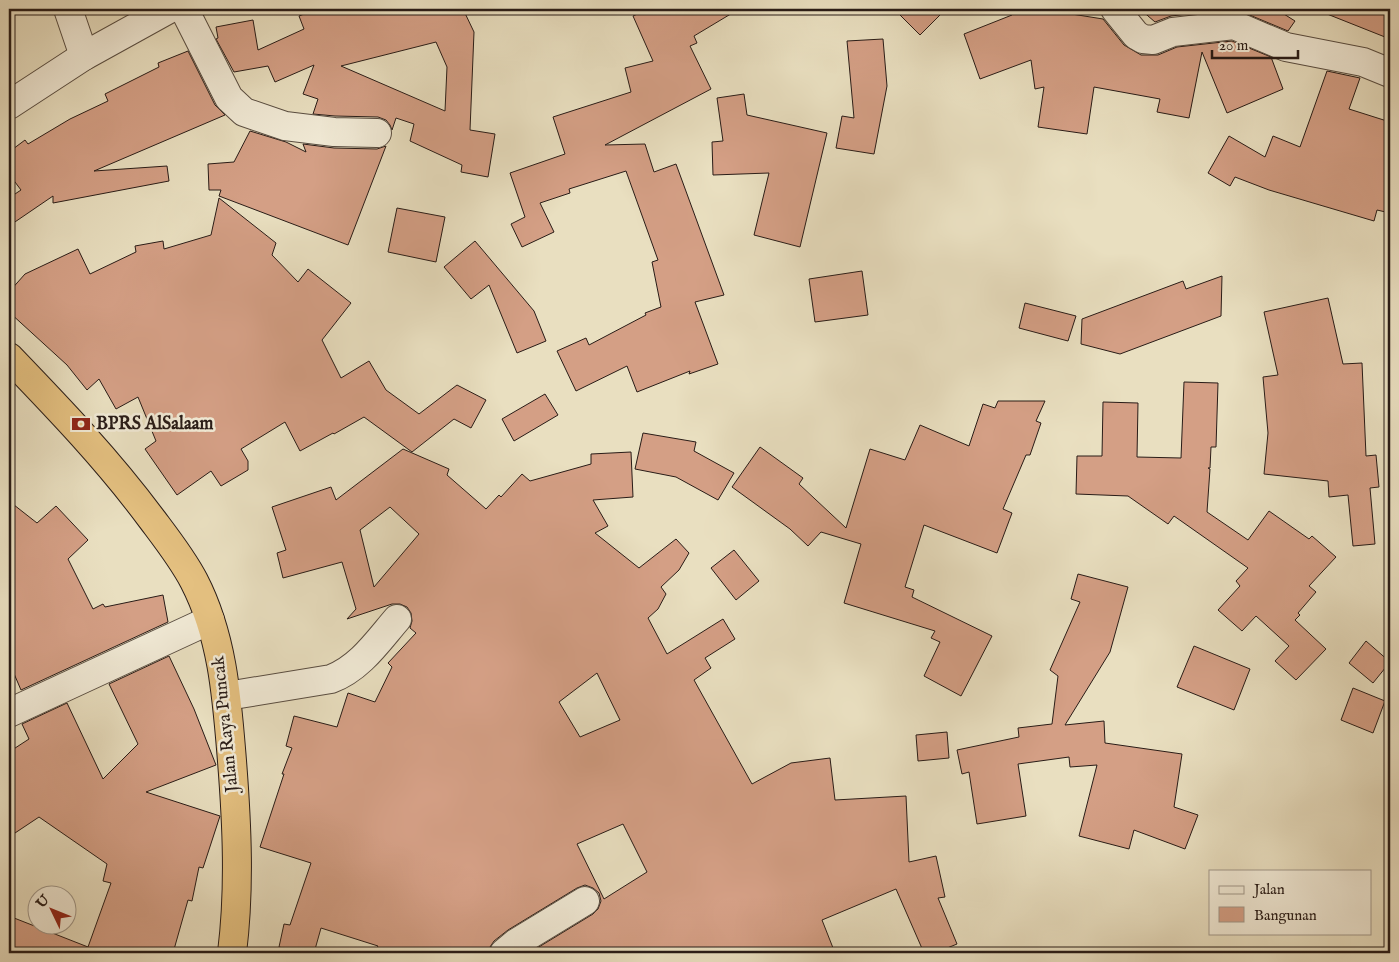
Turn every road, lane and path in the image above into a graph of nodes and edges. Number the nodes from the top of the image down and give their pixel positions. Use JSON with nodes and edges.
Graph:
{"nodes":[{"id":1,"x":68,"y":9,"type":"edge"},
{"id":2,"x":169,"y":9,"type":"edge"},
{"id":3,"x":184,"y":9,"type":"edge"},
{"id":4,"x":1115,"y":9,"type":"edge"},
{"id":5,"x":84,"y":56,"type":"junction"},
{"id":6,"x":1390,"y":73,"type":"edge"},
{"id":7,"x":9,"y":105,"type":"edge"},
{"id":8,"x":377,"y":133,"type":"dead end"},
{"id":9,"x":9,"y":357,"type":"edge"},
{"id":10,"x":397,"y":619,"type":"dead end"},
{"id":11,"x":210,"y":620,"type":"junction"},
{"id":12,"x":227,"y":696,"type":"junction"},
{"id":13,"x":9,"y":713,"type":"edge"},
{"id":14,"x":586,"y":901,"type":"dead end"},
{"id":15,"x":232,"y":953,"type":"edge"},
{"id":16,"x":504,"y":953,"type":"edge"}],
"edges":[{"from":1,"to":5,"type":"street"},
{"from":2,"to":5,"type":"street"},
{"from":3,"to":8,"type":"street"},
{"from":4,"to":6,"type":"street"},
{"from":5,"to":7,"type":"street"},
{"from":9,"to":11,"type":"highway","name":"Jalan Raya Puncak"},
{"from":10,"to":12,"type":"street"},
{"from":11,"to":12,"type":"highway","name":"Jalan Raya Puncak"},
{"from":11,"to":13,"type":"street"},
{"from":12,"to":15,"type":"highway","name":"Jalan Raya Puncak"},
{"from":14,"to":16,"type":"street"}]}
